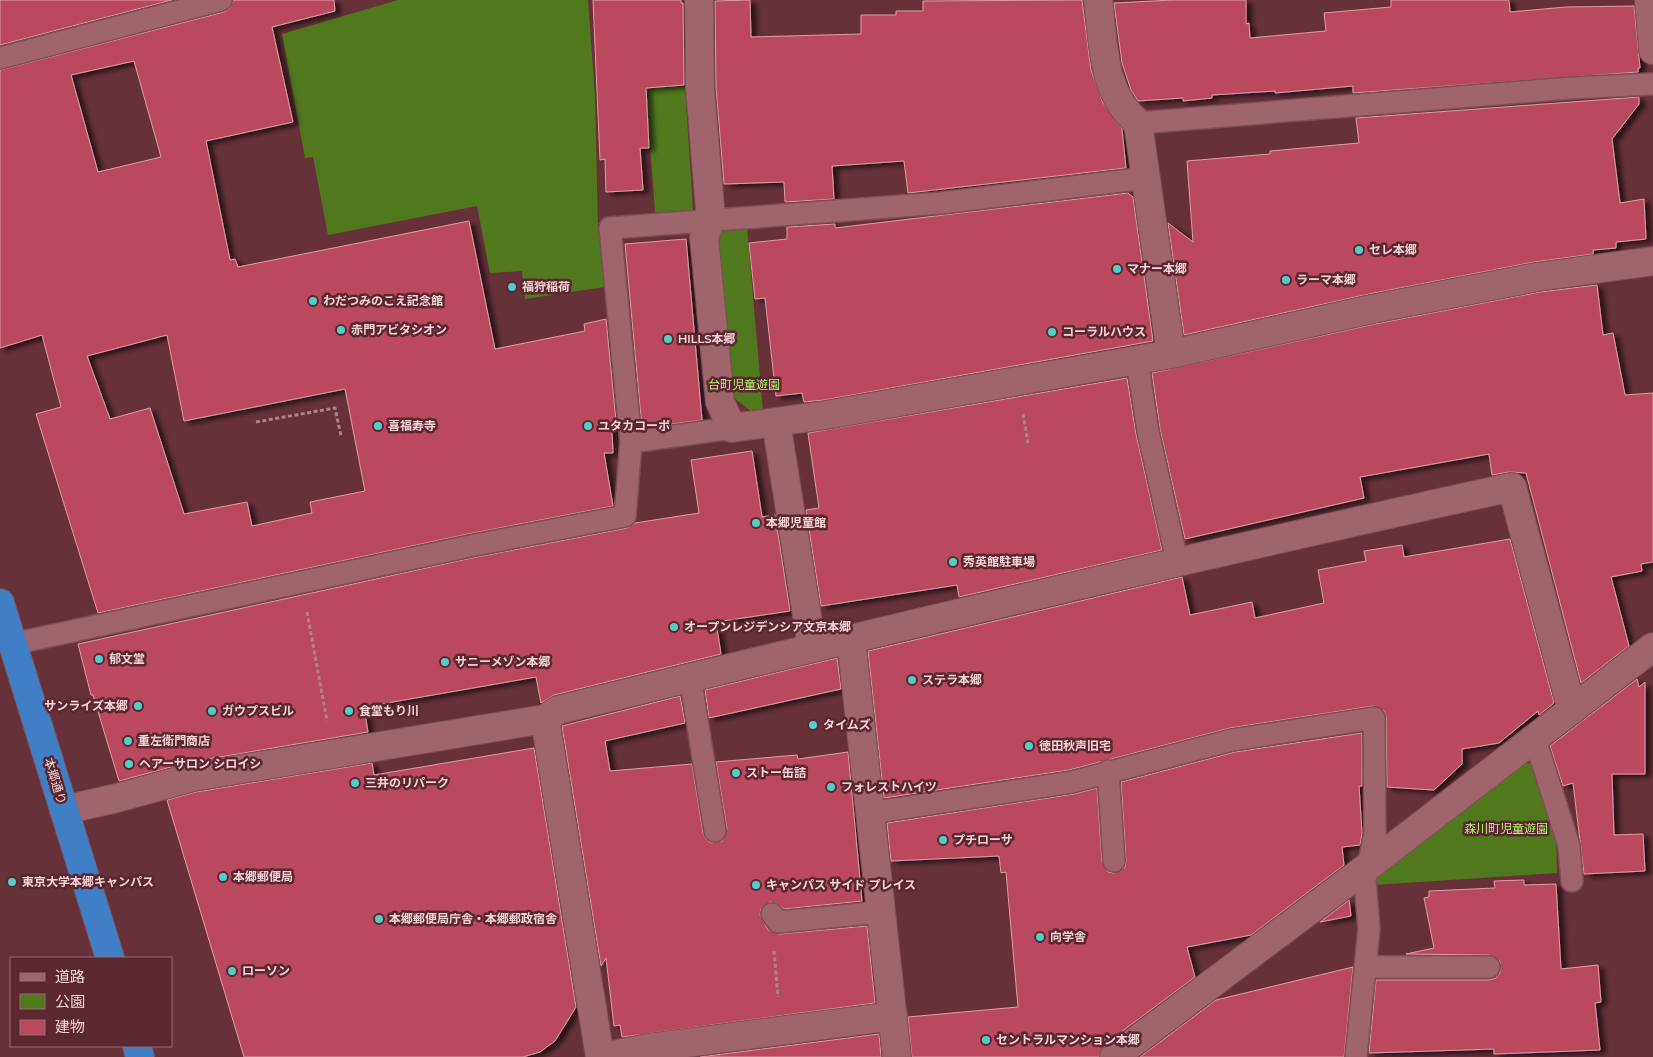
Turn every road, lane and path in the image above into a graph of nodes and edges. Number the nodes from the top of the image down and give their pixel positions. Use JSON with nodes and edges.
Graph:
{"nodes":[{"id":1,"x":221,"y":0,"type":"edge"},
{"id":2,"x":699,"y":0,"type":"edge"},
{"id":3,"x":1098,"y":0,"type":"edge"},
{"id":4,"x":1649,"y":0,"type":"edge"},
{"id":5,"x":1653,"y":50,"type":"edge"},
{"id":6,"x":0,"y":58,"type":"edge"},
{"id":7,"x":1653,"y":84,"type":"edge"},
{"id":8,"x":1138,"y":123,"type":"junction"},
{"id":9,"x":1146,"y":178,"type":"junction"},
{"id":10,"x":711,"y":220,"type":"junction"},
{"id":11,"x":1653,"y":260,"type":"edge"},
{"id":12,"x":1171,"y":354,"type":"junction"},
{"id":13,"x":1136,"y":360,"type":"junction"},
{"id":14,"x":256,"y":422,"type":"dead end"},
{"id":15,"x":776,"y":422,"type":"junction"},
{"id":16,"x":732,"y":428,"type":"junction"},
{"id":17,"x":341,"y":436,"type":"dead end"},
{"id":18,"x":631,"y":442,"type":"junction"},
{"id":19,"x":1177,"y":561,"type":"junction"},
{"id":20,"x":302,"y":582,"type":"junction"},
{"id":21,"x":0,"y":603,"type":"edge"},
{"id":22,"x":851,"y":639,"type":"junction"},
{"id":23,"x":12,"y":644,"type":"junction"},
{"id":24,"x":812,"y":647,"type":"junction"},
{"id":25,"x":1653,"y":647,"type":"edge"},
{"id":26,"x":690,"y":677,"type":"junction"},
{"id":27,"x":1572,"y":710,"type":"junction"},
{"id":28,"x":545,"y":719,"type":"junction"},
{"id":29,"x":1535,"y":739,"type":"junction"},
{"id":30,"x":333,"y":754,"type":"junction"},
{"id":31,"x":1108,"y":771,"type":"junction"},
{"id":32,"x":64,"y":810,"type":"junction"},
{"id":33,"x":870,"y":813,"type":"junction"},
{"id":34,"x":715,"y":831,"type":"dead end"},
{"id":35,"x":1114,"y":862,"type":"dead end"},
{"id":36,"x":1366,"y":868,"type":"junction"},
{"id":37,"x":1572,"y":881,"type":"dead end"},
{"id":38,"x":881,"y":912,"type":"junction"},
{"id":39,"x":775,"y":918,"type":"joint"},
{"id":40,"x":110,"y":957,"type":"edge"},
{"id":41,"x":1366,"y":967,"type":"junction"},
{"id":42,"x":1489,"y":967,"type":"dead end"},
{"id":43,"x":893,"y":1016,"type":"junction"},
{"id":44,"x":782,"y":1030,"type":"junction"},
{"id":45,"x":649,"y":1052,"type":"edge"},
{"id":46,"x":602,"y":1057,"type":"edge"},
{"id":47,"x":897,"y":1057,"type":"edge"},
{"id":48,"x":1114,"y":1057,"type":"edge"},
{"id":49,"x":1356,"y":1057,"type":"edge"}],
"edges":[{"from":1,"to":6,"type":"lane"},
{"from":2,"to":10,"type":"street"},
{"from":3,"to":8,"type":"street"},
{"from":4,"to":5,"type":"street"},
{"from":7,"to":8,"type":"lane"},
{"from":8,"to":9,"type":"street"},
{"from":9,"to":10,"type":"lane"},
{"from":9,"to":12,"type":"street"},
{"from":10,"to":16,"type":"street"},
{"from":10,"to":18,"type":"lane"},
{"from":11,"to":12,"type":"street"},
{"from":12,"to":13,"type":"street"},
{"from":13,"to":15,"type":"street"},
{"from":13,"to":19,"type":"lane"},
{"from":14,"to":17,"type":"path"},
{"from":15,"to":16,"type":"street"},
{"from":15,"to":24,"type":"street"},
{"from":16,"to":18,"type":"lane"},
{"from":18,"to":20,"type":"lane"},
{"from":19,"to":22,"type":"street"},
{"from":19,"to":27,"type":"street"},
{"from":20,"to":23,"type":"lane"},
{"from":20,"to":30,"type":"path"},
{"from":21,"to":23,"type":"highway","name":"本郷通り"},
{"from":22,"to":24,"type":"street"},
{"from":22,"to":33,"type":"street"},
{"from":23,"to":32,"type":"highway","name":"本郷通り"},
{"from":24,"to":26,"type":"street"},
{"from":25,"to":27,"type":"street"},
{"from":26,"to":28,"type":"street"},
{"from":26,"to":34,"type":"lane"},
{"from":27,"to":29,"type":"street"},
{"from":28,"to":30,"type":"street"},
{"from":28,"to":46,"type":"street"},
{"from":29,"to":36,"type":"street"},
{"from":29,"to":37,"type":"lane"},
{"from":30,"to":32,"type":"street"},
{"from":31,"to":33,"type":"lane"},
{"from":31,"to":35,"type":"lane"},
{"from":31,"to":36,"type":"lane"},
{"from":32,"to":40,"type":"highway","name":"本郷通り"},
{"from":33,"to":38,"type":"street"},
{"from":36,"to":41,"type":"lane"},
{"from":36,"to":48,"type":"street"},
{"from":38,"to":39,"type":"lane"},
{"from":38,"to":43,"type":"street"},
{"from":39,"to":44,"type":"path"},
{"from":41,"to":42,"type":"lane"},
{"from":41,"to":49,"type":"lane"},
{"from":43,"to":44,"type":"street"},
{"from":43,"to":47,"type":"street"},
{"from":44,"to":45,"type":"street"},
{"from":45,"to":46,"type":"street"}]}
